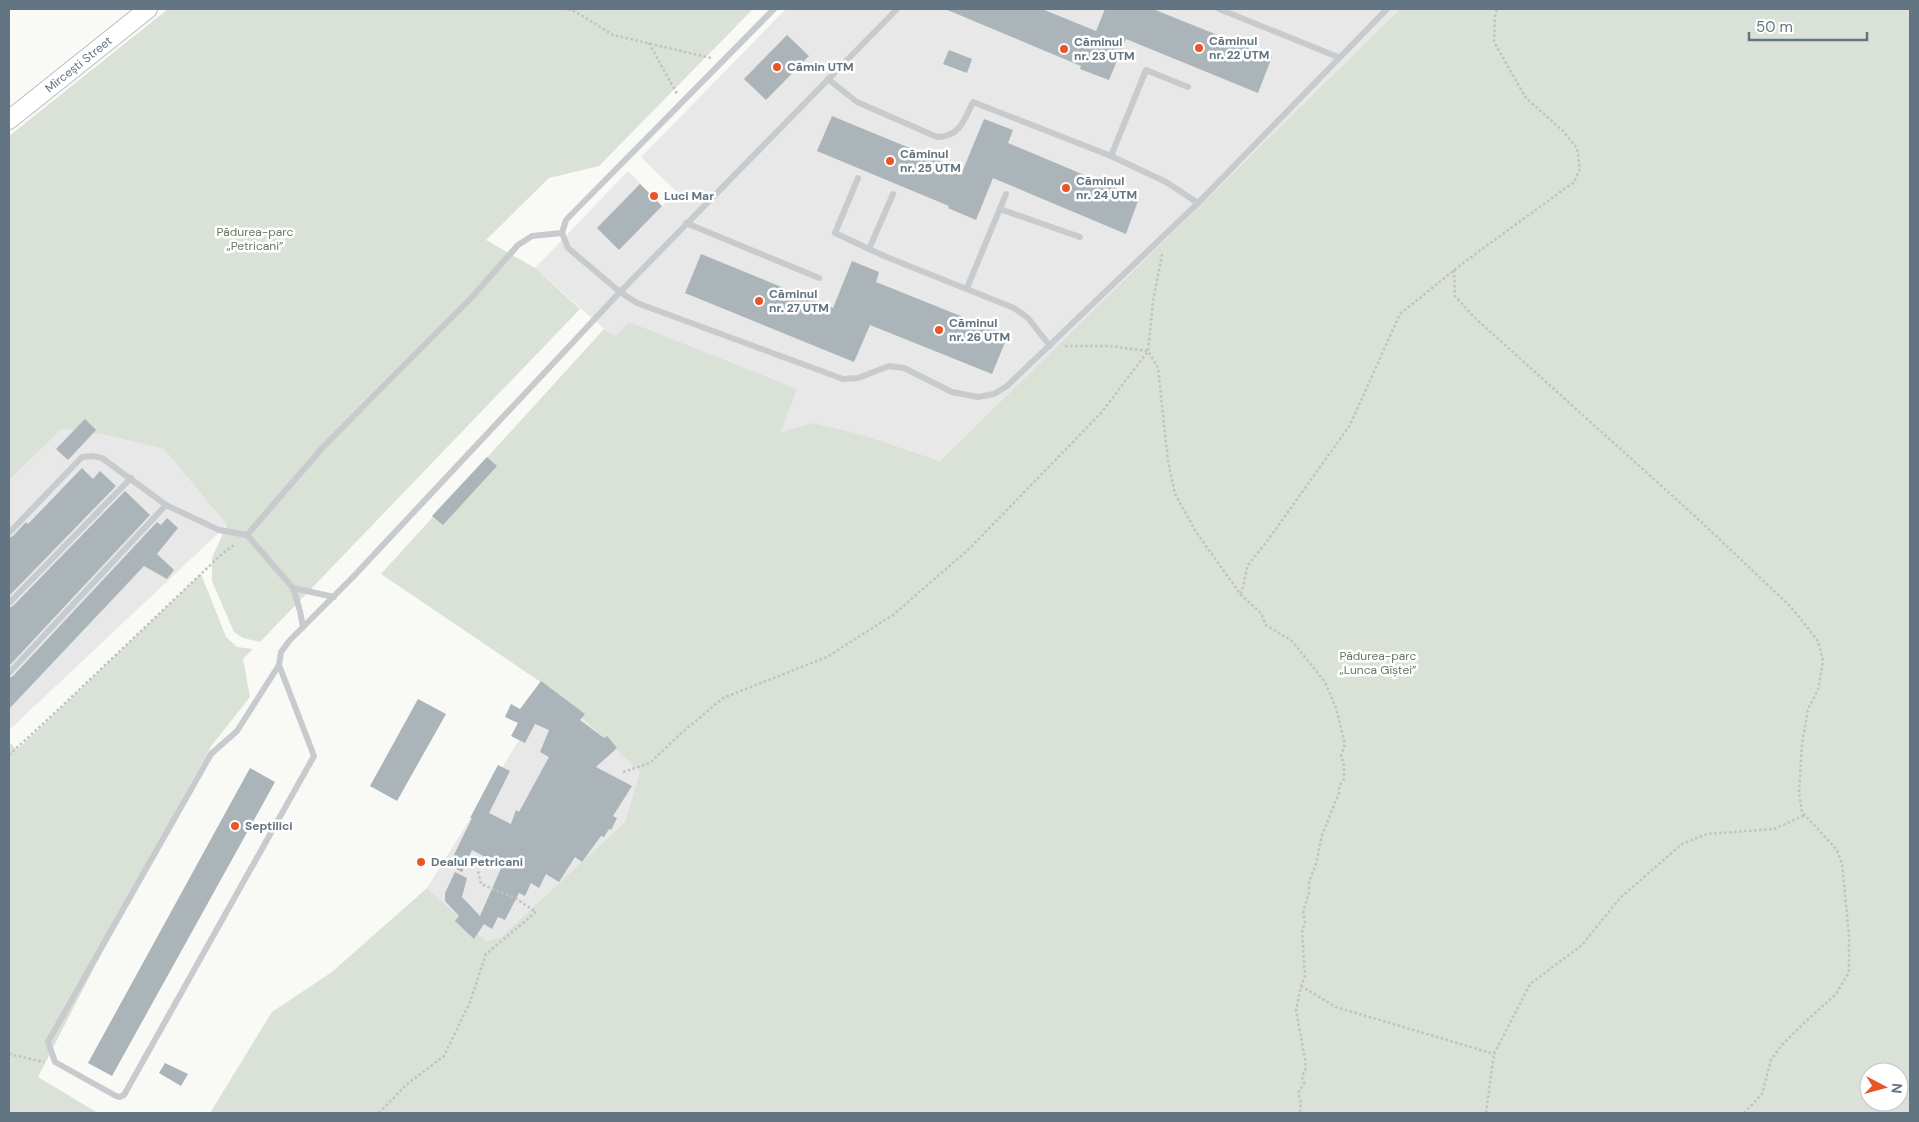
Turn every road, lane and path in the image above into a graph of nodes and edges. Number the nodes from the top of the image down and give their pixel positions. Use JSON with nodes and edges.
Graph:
{"nodes":[{"id":1,"x":148,"y":9,"type":"edge"},
{"id":2,"x":568,"y":9,"type":"edge"},
{"id":3,"x":774,"y":9,"type":"edge"},
{"id":4,"x":897,"y":9,"type":"edge"},
{"id":5,"x":1219,"y":9,"type":"edge"},
{"id":6,"x":1388,"y":9,"type":"edge"},
{"id":7,"x":1497,"y":9,"type":"edge"},
{"id":8,"x":648,"y":43,"type":"junction"},
{"id":9,"x":1338,"y":57,"type":"junction"},
{"id":10,"x":723,"y":61,"type":"junction"},
{"id":11,"x":828,"y":79,"type":"junction"},
{"id":12,"x":1188,"y":87,"type":"dead end"},
{"id":13,"x":682,"y":103,"type":"junction"},
{"id":14,"x":9,"y":120,"type":"edge"},
{"id":15,"x":1111,"y":156,"type":"junction"},
{"id":16,"x":858,"y":178,"type":"dead end"},
{"id":17,"x":892,"y":194,"type":"dead end"},
{"id":18,"x":1006,"y":194,"type":"dead end"},
{"id":19,"x":1198,"y":203,"type":"junction"},
{"id":20,"x":1000,"y":209,"type":"junction"},
{"id":21,"x":686,"y":223,"type":"junction"},
{"id":22,"x":562,"y":233,"type":"junction"},
{"id":23,"x":1080,"y":237,"type":"dead end"},
{"id":24,"x":1166,"y":246,"type":"dead end"},
{"id":25,"x":869,"y":249,"type":"junction"},
{"id":26,"x":1454,"y":270,"type":"junction"},
{"id":27,"x":819,"y":278,"type":"dead end"},
{"id":28,"x":968,"y":288,"type":"junction"},
{"id":29,"x":620,"y":292,"type":"junction"},
{"id":30,"x":1050,"y":346,"type":"junction"},
{"id":31,"x":1148,"y":351,"type":"junction"},
{"id":32,"x":131,"y":478,"type":"junction"},
{"id":33,"x":166,"y":506,"type":"junction"},
{"id":34,"x":9,"y":533,"type":"edge"},
{"id":35,"x":247,"y":535,"type":"junction"},
{"id":36,"x":293,"y":588,"type":"junction"},
{"id":37,"x":1241,"y":595,"type":"junction"},
{"id":38,"x":334,"y":597,"type":"junction"},
{"id":39,"x":9,"y":603,"type":"edge"},
{"id":40,"x":303,"y":627,"type":"junction"},
{"id":41,"x":279,"y":665,"type":"junction"},
{"id":42,"x":9,"y":673,"type":"edge"},
{"id":43,"x":9,"y":755,"type":"edge"},
{"id":44,"x":623,"y":772,"type":"dead end"},
{"id":45,"x":1805,"y":816,"type":"junction"},
{"id":46,"x":478,"y":870,"type":"dead end"},
{"id":47,"x":1301,"y":986,"type":"junction"},
{"id":48,"x":9,"y":1054,"type":"edge"},
{"id":49,"x":1494,"y":1054,"type":"junction"},
{"id":50,"x":55,"y":1062,"type":"junction"},
{"id":51,"x":379,"y":1113,"type":"edge"},
{"id":52,"x":1300,"y":1113,"type":"edge"},
{"id":53,"x":1486,"y":1113,"type":"edge"},
{"id":54,"x":1744,"y":1113,"type":"edge"}],
"edges":[{"from":1,"to":14,"type":"main road","name":"Mircești Street"},
{"from":2,"to":8,"type":"path"},
{"from":3,"to":10,"type":"lane"},
{"from":4,"to":11,"type":"lane"},
{"from":5,"to":9,"type":"lane"},
{"from":6,"to":9,"type":"lane"},
{"from":7,"to":26,"type":"path"},
{"from":8,"to":10,"type":"path"},
{"from":8,"to":13,"type":"path"},
{"from":9,"to":19,"type":"lane"},
{"from":10,"to":13,"type":"lane"},
{"from":11,"to":15,"type":"lane"},
{"from":11,"to":21,"type":"lane"},
{"from":12,"to":15,"type":"lane"},
{"from":13,"to":22,"type":"lane"},
{"from":15,"to":19,"type":"lane"},
{"from":16,"to":25,"type":"lane"},
{"from":17,"to":25,"type":"lane"},
{"from":18,"to":20,"type":"lane"},
{"from":19,"to":30,"type":"lane"},
{"from":20,"to":23,"type":"lane"},
{"from":20,"to":28,"type":"lane"},
{"from":21,"to":27,"type":"lane"},
{"from":21,"to":29,"type":"lane"},
{"from":22,"to":29,"type":"lane"},
{"from":22,"to":35,"type":"lane"},
{"from":24,"to":31,"type":"path"},
{"from":25,"to":28,"type":"lane"},
{"from":26,"to":37,"type":"path"},
{"from":26,"to":45,"type":"path"},
{"from":28,"to":30,"type":"lane"},
{"from":29,"to":30,"type":"lane"},
{"from":29,"to":38,"type":"lane"},
{"from":30,"to":31,"type":"path"},
{"from":31,"to":37,"type":"path"},
{"from":31,"to":44,"type":"path"},
{"from":32,"to":33,"type":"lane"},
{"from":32,"to":34,"type":"lane"},
{"from":32,"to":39,"type":"lane"},
{"from":33,"to":35,"type":"lane"},
{"from":33,"to":42,"type":"lane"},
{"from":35,"to":36,"type":"lane"},
{"from":35,"to":43,"type":"path"},
{"from":36,"to":38,"type":"lane"},
{"from":36,"to":40,"type":"lane"},
{"from":37,"to":47,"type":"path"},
{"from":38,"to":40,"type":"lane"},
{"from":40,"to":41,"type":"lane"},
{"from":41,"to":50,"type":"lane"},
{"from":41,"to":50,"type":"lane"},
{"from":45,"to":49,"type":"path"},
{"from":45,"to":54,"type":"path"},
{"from":46,"to":51,"type":"path"},
{"from":47,"to":49,"type":"path"},
{"from":47,"to":52,"type":"path"},
{"from":48,"to":50,"type":"path"},
{"from":49,"to":53,"type":"path"}]}
